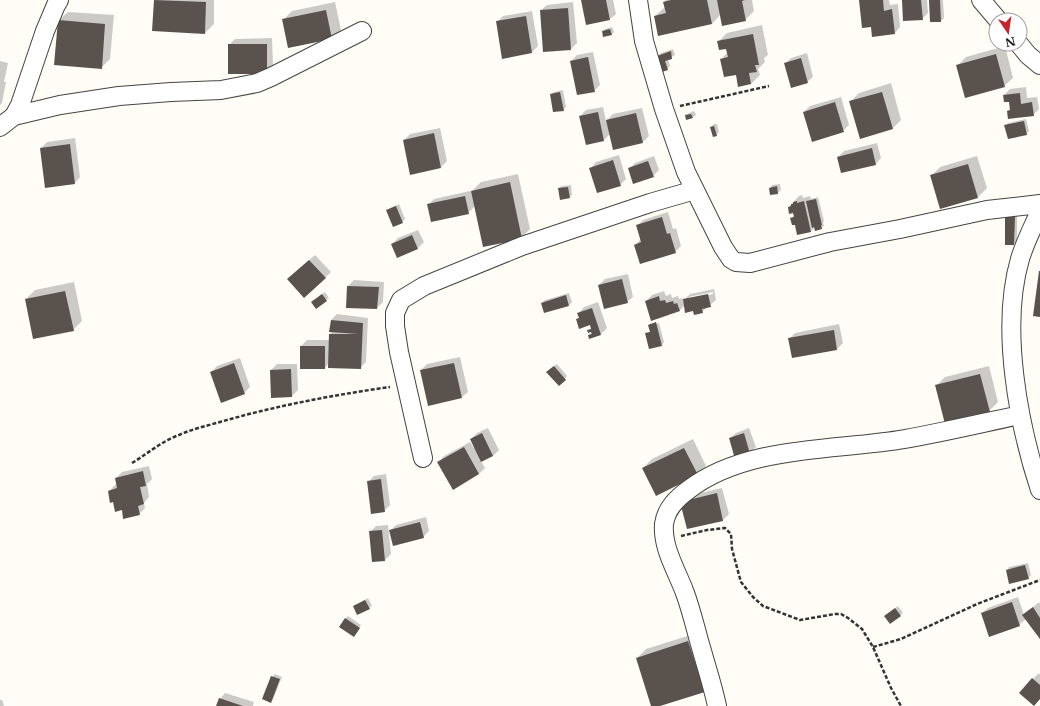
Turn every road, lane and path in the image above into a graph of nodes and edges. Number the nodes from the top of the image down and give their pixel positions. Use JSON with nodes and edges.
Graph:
{"nodes":[{"id":1,"x":59,"y":0,"type":"edge"},
{"id":2,"x":638,"y":0,"type":"edge"},
{"id":3,"x":981,"y":0,"type":"edge"},
{"id":4,"x":991,"y":12,"type":"edge"},
{"id":5,"x":362,"y":31,"type":"dead end"},
{"id":6,"x":1026,"y":52,"type":"edge"},
{"id":7,"x":1040,"y":65,"type":"edge"},
{"id":8,"x":768,"y":86,"type":"dead end"},
{"id":9,"x":664,"y":109,"type":"junction"},
{"id":10,"x":7,"y":121,"type":"edge"},
{"id":11,"x":695,"y":190,"type":"junction"},
{"id":12,"x":1040,"y":204,"type":"edge"},
{"id":13,"x":1040,"y":211,"type":"edge"},
{"id":14,"x":407,"y":384,"type":"junction"},
{"id":15,"x":1020,"y":414,"type":"junction"},
{"id":16,"x":423,"y":458,"type":"dead end"},
{"id":17,"x":132,"y":464,"type":"dead end"},
{"id":18,"x":1040,"y":490,"type":"edge"},
{"id":19,"x":664,"y":537,"type":"junction"},
{"id":20,"x":1040,"y":580,"type":"edge"},
{"id":21,"x":873,"y":647,"type":"junction"},
{"id":22,"x":717,"y":706,"type":"edge"},
{"id":23,"x":901,"y":706,"type":"edge"}],
"edges":[{"from":1,"to":10,"type":"street"},
{"from":2,"to":9,"type":"street"},
{"from":3,"to":4,"type":"street"},
{"from":5,"to":10,"type":"street"},
{"from":6,"to":7,"type":"street"},
{"from":8,"to":9,"type":"path"},
{"from":9,"to":11,"type":"street"},
{"from":11,"to":12,"type":"street"},
{"from":11,"to":14,"type":"street"},
{"from":13,"to":15,"type":"street"},
{"from":14,"to":16,"type":"street"},
{"from":14,"to":17,"type":"path"},
{"from":15,"to":18,"type":"street"},
{"from":15,"to":19,"type":"street"},
{"from":19,"to":21,"type":"path"},
{"from":19,"to":22,"type":"street"},
{"from":20,"to":21,"type":"path"},
{"from":21,"to":23,"type":"path"}]}
